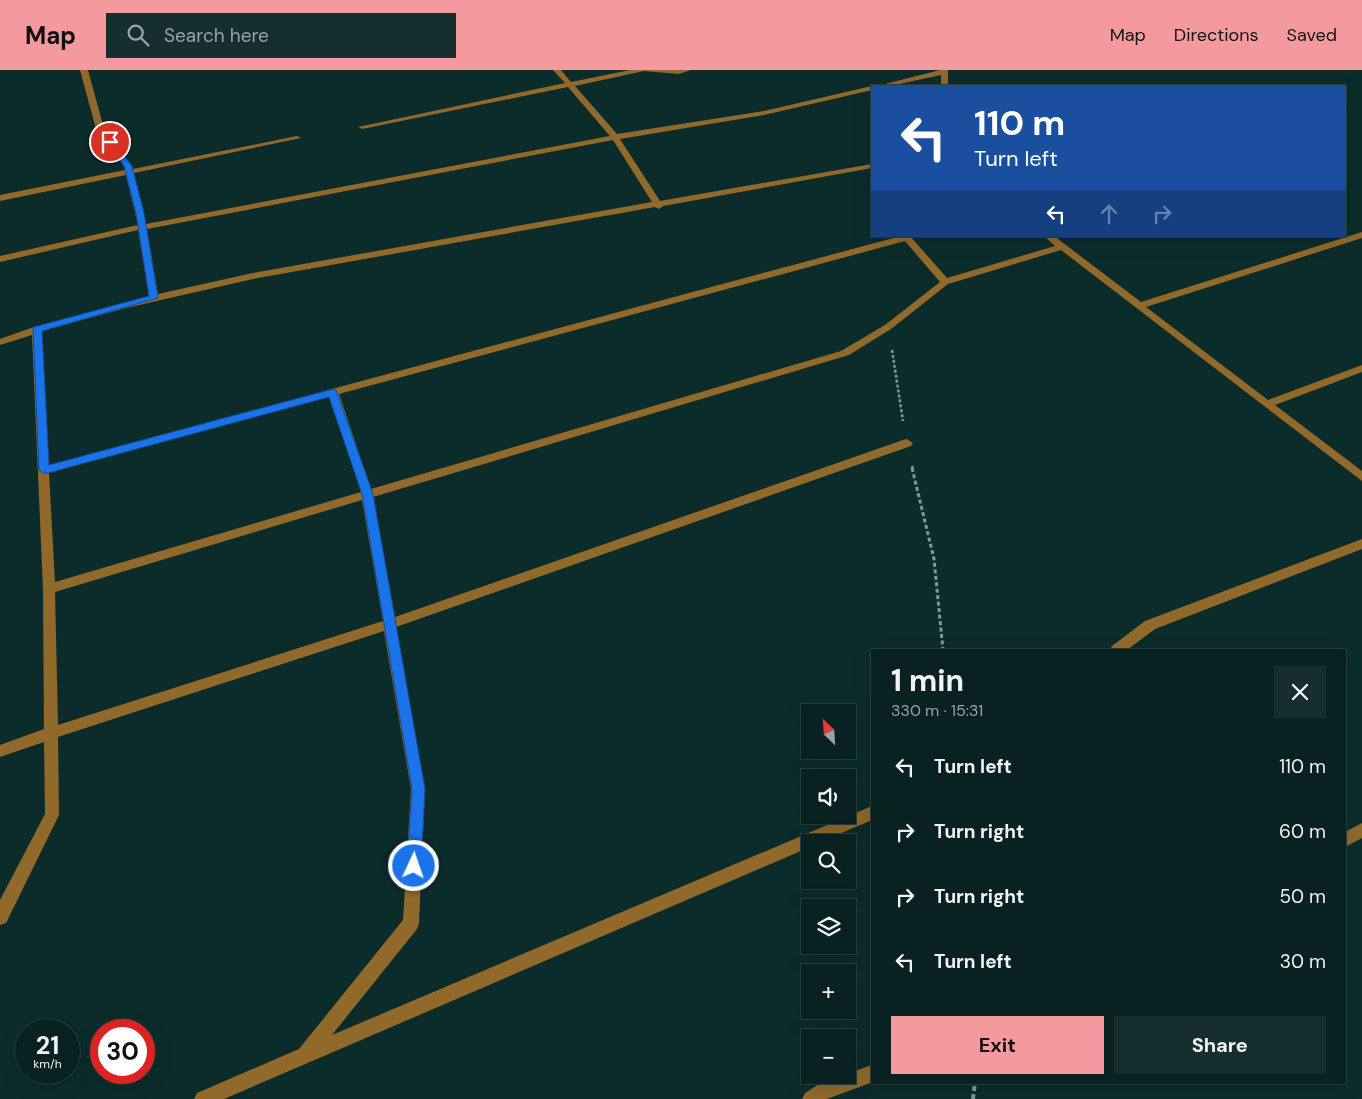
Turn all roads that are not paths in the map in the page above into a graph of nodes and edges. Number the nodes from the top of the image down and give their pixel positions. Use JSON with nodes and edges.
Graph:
{"nodes":[{"id":1,"x":84,"y":70,"type":"edge"},
{"id":2,"x":557,"y":70,"type":"edge"},
{"id":3,"x":641,"y":70,"type":"edge"},
{"id":4,"x":647,"y":70,"type":"edge"},
{"id":5,"x":687,"y":70,"type":"edge"},
{"id":6,"x":944,"y":71,"type":"edge"},
{"id":7,"x":570,"y":85,"type":"junction"},
{"id":8,"x":885,"y":85,"type":"edge"},
{"id":9,"x":945,"y":85,"type":"edge"},
{"id":10,"x":871,"y":88,"type":"edge"},
{"id":11,"x":362,"y":127,"type":"dead end"},
{"id":12,"x":615,"y":137,"type":"junction"},
{"id":13,"x":298,"y":138,"type":"dead end"},
{"id":14,"x":869,"y":167,"type":"edge"},
{"id":15,"x":130,"y":172,"type":"junction"},
{"id":16,"x":0,"y":198,"type":"edge"},
{"id":17,"x":659,"y":206,"type":"junction"},
{"id":18,"x":142,"y":227,"type":"junction"},
{"id":19,"x":1362,"y":235,"type":"edge"},
{"id":20,"x":906,"y":237,"type":"edge"},
{"id":21,"x":1049,"y":237,"type":"edge"},
{"id":22,"x":1062,"y":247,"type":"junction"},
{"id":23,"x":0,"y":259,"type":"edge"},
{"id":24,"x":945,"y":282,"type":"junction"},
{"id":25,"x":154,"y":298,"type":"junction"},
{"id":26,"x":1139,"y":306,"type":"junction"},
{"id":27,"x":37,"y":329,"type":"junction"},
{"id":28,"x":0,"y":342,"type":"edge"},
{"id":29,"x":1362,"y":368,"type":"edge"},
{"id":30,"x":333,"y":392,"type":"junction"},
{"id":31,"x":1267,"y":404,"type":"junction"},
{"id":32,"x":907,"y":443,"type":"road end"},
{"id":33,"x":44,"y":470,"type":"junction"},
{"id":34,"x":1362,"y":476,"type":"edge"},
{"id":35,"x":367,"y":494,"type":"junction"},
{"id":36,"x":1362,"y":544,"type":"edge"},
{"id":37,"x":49,"y":589,"type":"junction"},
{"id":38,"x":390,"y":624,"type":"junction"},
{"id":39,"x":1118,"y":649,"type":"edge"},
{"id":40,"x":51,"y":733,"type":"junction"},
{"id":41,"x":0,"y":751,"type":"edge"},
{"id":42,"x":871,"y":813,"type":"edge"},
{"id":43,"x":1362,"y":830,"type":"edge"},
{"id":44,"x":1346,"y":839,"type":"edge"},
{"id":45,"x":0,"y":917,"type":"edge"},
{"id":46,"x":304,"y":1056,"type":"junction"},
{"id":47,"x":871,"y":1074,"type":"edge"},
{"id":48,"x":202,"y":1099,"type":"edge"},
{"id":49,"x":811,"y":1099,"type":"edge"}],
"edges":[{"from":1,"to":15,"type":"street"},
{"from":2,"to":7,"type":"street"},
{"from":3,"to":7,"type":"street"},
{"from":4,"to":5,"type":"street"},
{"from":6,"to":8,"type":"street"},
{"from":6,"to":9,"type":"street"},
{"from":7,"to":11,"type":"street"},
{"from":7,"to":12,"type":"street"},
{"from":10,"to":12,"type":"street"},
{"from":12,"to":17,"type":"street"},
{"from":12,"to":18,"type":"street"},
{"from":13,"to":15,"type":"street"},
{"from":14,"to":17,"type":"street"},
{"from":15,"to":16,"type":"street"},
{"from":15,"to":18,"type":"street"},
{"from":17,"to":25,"type":"street"},
{"from":18,"to":23,"type":"street"},
{"from":18,"to":25,"type":"street"},
{"from":19,"to":26,"type":"street"},
{"from":20,"to":24,"type":"street"},
{"from":20,"to":30,"type":"street"},
{"from":21,"to":22,"type":"street"},
{"from":22,"to":24,"type":"street"},
{"from":22,"to":26,"type":"street"},
{"from":24,"to":35,"type":"street"},
{"from":25,"to":27,"type":"street"},
{"from":26,"to":31,"type":"street"},
{"from":27,"to":28,"type":"street"},
{"from":27,"to":33,"type":"street"},
{"from":29,"to":31,"type":"street"},
{"from":30,"to":33,"type":"street"},
{"from":30,"to":35,"type":"street"},
{"from":31,"to":34,"type":"street"},
{"from":32,"to":38,"type":"street"},
{"from":33,"to":37,"type":"street"},
{"from":35,"to":37,"type":"street"},
{"from":35,"to":38,"type":"street"},
{"from":36,"to":39,"type":"street"},
{"from":37,"to":40,"type":"street"},
{"from":38,"to":40,"type":"street"},
{"from":38,"to":46,"type":"street"},
{"from":40,"to":41,"type":"street"},
{"from":40,"to":45,"type":"street"},
{"from":42,"to":46,"type":"street"},
{"from":43,"to":44,"type":"street"},
{"from":46,"to":48,"type":"street"},
{"from":47,"to":49,"type":"street"}]}
